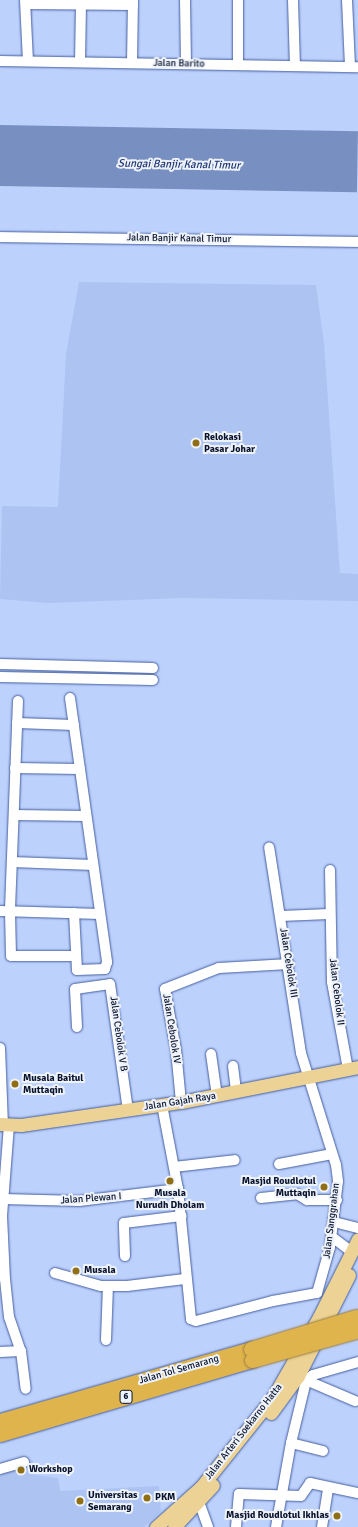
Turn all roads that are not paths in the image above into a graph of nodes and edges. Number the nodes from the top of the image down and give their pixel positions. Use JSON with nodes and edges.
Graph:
{"nodes":[{"id":1,"x":185,"y":0,"type":"edge"},
{"id":2,"x":238,"y":0,"type":"edge"},
{"id":3,"x":293,"y":0,"type":"edge"},
{"id":4,"x":348,"y":0,"type":"edge"},
{"id":5,"x":26,"y":2,"type":"edge"},
{"id":6,"x":50,"y":2,"type":"edge"},
{"id":7,"x":133,"y":2,"type":"edge"},
{"id":8,"x":77,"y":3,"type":"edge"},
{"id":9,"x":0,"y":61,"type":"edge"},
{"id":10,"x":28,"y":61,"type":"junction"},
{"id":11,"x":80,"y":62,"type":"junction"},
{"id":12,"x":132,"y":63,"type":"junction"},
{"id":13,"x":186,"y":64,"type":"junction"},
{"id":14,"x":238,"y":65,"type":"junction"},
{"id":15,"x":295,"y":66,"type":"junction"},
{"id":16,"x":354,"y":67,"type":"edge"},
{"id":17,"x":0,"y":237,"type":"edge"},
{"id":18,"x":358,"y":242,"type":"edge"},
{"id":19,"x":0,"y":664,"type":"edge"},
{"id":20,"x":153,"y":668,"type":"dead end"},
{"id":21,"x":0,"y":677,"type":"edge"},
{"id":22,"x":153,"y":680,"type":"dead end"},
{"id":23,"x":70,"y":698,"type":"dead end"},
{"id":24,"x":18,"y":701,"type":"dead end"},
{"id":25,"x":17,"y":723,"type":"junction"},
{"id":26,"x":74,"y":725,"type":"junction"},
{"id":27,"x":15,"y":768,"type":"junction"},
{"id":28,"x":80,"y":769,"type":"junction"},
{"id":29,"x":14,"y":815,"type":"junction"},
{"id":30,"x":86,"y":816,"type":"junction"},
{"id":31,"x":269,"y":847,"type":"dead end"},
{"id":32,"x":12,"y":862,"type":"junction"},
{"id":33,"x":93,"y":865,"type":"junction"},
{"id":34,"x":330,"y":870,"type":"dead end"},
{"id":35,"x":5,"y":911,"type":"edge"},
{"id":36,"x":74,"y":913,"type":"junction"},
{"id":37,"x":100,"y":914,"type":"junction"},
{"id":38,"x":329,"y":914,"type":"junction"},
{"id":39,"x":281,"y":916,"type":"junction"},
{"id":40,"x":76,"y":956,"type":"junction"},
{"id":41,"x":289,"y":964,"type":"junction"},
{"id":42,"x":77,"y":1027,"type":"dead end"},
{"id":43,"x":0,"y":1048,"type":"edge"},
{"id":44,"x":211,"y":1054,"type":"dead end"},
{"id":45,"x":233,"y":1066,"type":"dead end"},
{"id":46,"x":353,"y":1068,"type":"edge"},
{"id":47,"x":309,"y":1078,"type":"junction"},
{"id":48,"x":236,"y":1092,"type":"junction"},
{"id":49,"x":217,"y":1096,"type":"junction"},
{"id":50,"x":180,"y":1102,"type":"junction"},
{"id":51,"x":162,"y":1105,"type":"junction"},
{"id":52,"x":128,"y":1110,"type":"junction"},
{"id":53,"x":4,"y":1125,"type":"edge"},
{"id":54,"x":332,"y":1154,"type":"junction"},
{"id":55,"x":235,"y":1160,"type":"dead end"},
{"id":56,"x":279,"y":1164,"type":"dead end"},
{"id":57,"x":174,"y":1167,"type":"junction"},
{"id":58,"x":178,"y":1189,"type":"junction"},
{"id":59,"x":261,"y":1198,"type":"dead end"},
{"id":60,"x":3,"y":1199,"type":"junction"},
{"id":61,"x":337,"y":1200,"type":"junction"},
{"id":62,"x":182,"y":1216,"type":"junction"},
{"id":63,"x":334,"y":1222,"type":"junction"},
{"id":64,"x":358,"y":1228,"type":"edge"},
{"id":65,"x":332,"y":1237,"type":"junction"},
{"id":66,"x":358,"y":1239,"type":"edge"},
{"id":67,"x":355,"y":1255,"type":"edge"},
{"id":68,"x":125,"y":1256,"type":"dead end"},
{"id":69,"x":55,"y":1273,"type":"dead end"},
{"id":70,"x":186,"y":1279,"type":"junction"},
{"id":71,"x":108,"y":1286,"type":"junction"},
{"id":72,"x":357,"y":1324,"type":"edge"},
{"id":73,"x":106,"y":1340,"type":"dead end"},
{"id":74,"x":21,"y":1351,"type":"junction"},
{"id":75,"x":0,"y":1352,"type":"edge"},
{"id":76,"x":252,"y":1354,"type":"junction"},
{"id":77,"x":358,"y":1362,"type":"edge"},
{"id":78,"x":302,"y":1378,"type":"junction"},
{"id":79,"x":26,"y":1389,"type":"dead end"},
{"id":80,"x":354,"y":1401,"type":"dead end"},
{"id":81,"x":0,"y":1421,"type":"edge"},
{"id":82,"x":0,"y":1434,"type":"edge"},
{"id":83,"x":290,"y":1443,"type":"junction"},
{"id":84,"x":323,"y":1451,"type":"dead end"},
{"id":85,"x":24,"y":1462,"type":"dead end"},
{"id":86,"x":0,"y":1468,"type":"edge"},
{"id":87,"x":328,"y":1488,"type":"junction"},
{"id":88,"x":358,"y":1493,"type":"edge"},
{"id":89,"x":280,"y":1494,"type":"junction"},
{"id":90,"x":199,"y":1502,"type":"junction"},
{"id":91,"x":156,"y":1527,"type":"edge"},
{"id":92,"x":174,"y":1527,"type":"edge"},
{"id":93,"x":208,"y":1527,"type":"edge"},
{"id":94,"x":236,"y":1527,"type":"edge"},
{"id":95,"x":276,"y":1527,"type":"edge"},
{"id":96,"x":322,"y":1527,"type":"edge"}],
"edges":[{"from":1,"to":13,"type":"street"},
{"from":2,"to":14,"type":"street"},
{"from":3,"to":15,"type":"street"},
{"from":4,"to":16,"type":"street"},
{"from":5,"to":6,"type":"street"},
{"from":5,"to":10,"type":"street"},
{"from":6,"to":8,"type":"street"},
{"from":7,"to":8,"type":"street"},
{"from":7,"to":12,"type":"street"},
{"from":8,"to":11,"type":"street"},
{"from":9,"to":10,"type":"street","name":"Jalan Barito"},
{"from":10,"to":11,"type":"street","name":"Jalan Barito"},
{"from":11,"to":12,"type":"street","name":"Jalan Barito"},
{"from":12,"to":13,"type":"street","name":"Jalan Barito"},
{"from":13,"to":14,"type":"street","name":"Jalan Barito"},
{"from":14,"to":15,"type":"street","name":"Jalan Barito"},
{"from":15,"to":16,"type":"street","name":"Jalan Barito"},
{"from":17,"to":18,"type":"street","name":"Jalan Banjir Kanal Timur"},
{"from":19,"to":20,"type":"street"},
{"from":21,"to":22,"type":"street"},
{"from":23,"to":26,"type":"street"},
{"from":24,"to":25,"type":"street"},
{"from":25,"to":26,"type":"street"},
{"from":25,"to":27,"type":"street"},
{"from":26,"to":28,"type":"street"},
{"from":27,"to":28,"type":"street"},
{"from":27,"to":29,"type":"street"},
{"from":28,"to":30,"type":"street"},
{"from":29,"to":30,"type":"street"},
{"from":29,"to":32,"type":"street"},
{"from":30,"to":33,"type":"street"},
{"from":31,"to":39,"type":"street","name":"Jalan Cebolok III"},
{"from":32,"to":33,"type":"street"},
{"from":32,"to":35,"type":"street"},
{"from":33,"to":37,"type":"street"},
{"from":34,"to":38,"type":"street","name":"Jalan Cebolok II"},
{"from":35,"to":36,"type":"street"},
{"from":35,"to":40,"type":"street"},
{"from":36,"to":37,"type":"street"},
{"from":36,"to":40,"type":"street"},
{"from":37,"to":40,"type":"street"},
{"from":38,"to":39,"type":"street"},
{"from":38,"to":46,"type":"street","name":"Jalan Cebolok II"},
{"from":39,"to":41,"type":"street","name":"Jalan Cebolok III"},
{"from":41,"to":47,"type":"street","name":"Jalan Cebolok III"},
{"from":41,"to":50,"type":"street","name":"Jalan Cebolok IV"},
{"from":42,"to":52,"type":"street","name":"Jalan Cebolok V B"},
{"from":43,"to":53,"type":"street"},
{"from":44,"to":49,"type":"street"},
{"from":45,"to":48,"type":"street"},
{"from":46,"to":47,"type":"main road","name":"Jalan Gajah Raya"},
{"from":47,"to":48,"type":"main road","name":"Jalan Gajah Raya"},
{"from":47,"to":54,"type":"street","name":"Jalan Sanggrahan"},
{"from":48,"to":49,"type":"main road","name":"Jalan Gajah Raya"},
{"from":49,"to":50,"type":"main road","name":"Jalan Gajah Raya"},
{"from":50,"to":51,"type":"main road","name":"Jalan Gajah Raya"},
{"from":51,"to":52,"type":"main road","name":"Jalan Gajah Raya"},
{"from":51,"to":57,"type":"street"},
{"from":52,"to":53,"type":"main road","name":"Jalan Gajah Raya"},
{"from":53,"to":60,"type":"street"},
{"from":54,"to":56,"type":"street"},
{"from":54,"to":61,"type":"street","name":"Jalan Sanggrahan"},
{"from":55,"to":57,"type":"street"},
{"from":57,"to":58,"type":"street"},
{"from":58,"to":60,"type":"street","name":"Jalan Plewan I"},
{"from":58,"to":62,"type":"street"},
{"from":59,"to":61,"type":"street"},
{"from":60,"to":74,"type":"street"},
{"from":61,"to":63,"type":"street","name":"Jalan Sanggrahan"},
{"from":62,"to":68,"type":"street"},
{"from":62,"to":70,"type":"street"},
{"from":63,"to":64,"type":"street"},
{"from":63,"to":65,"type":"street","name":"Jalan Sanggrahan"},
{"from":65,"to":67,"type":"street"},
{"from":65,"to":70,"type":"street","name":"Jalan Sanggrahan"},
{"from":66,"to":67,"type":"main road","name":"Jalan Arteri Soekarno Hatta"},
{"from":67,"to":78,"type":"main road","name":"Jalan Arteri Soekarno Hatta"},
{"from":67,"to":91,"type":"main road","name":"Jalan Arteri Soekarno Hatta"},
{"from":69,"to":71,"type":"street"},
{"from":70,"to":71,"type":"street"},
{"from":71,"to":73,"type":"street"},
{"from":72,"to":76,"type":"highway","name":"Jalan Tol Semarang","number":"6","bridge":true},
{"from":74,"to":75,"type":"street"},
{"from":74,"to":79,"type":"street"},
{"from":76,"to":81,"type":"highway","name":"Jalan Tol Semarang","number":"6"},
{"from":76,"to":82,"type":"highway","name":"Jalan Tol Semarang","number":"6"},
{"from":77,"to":78,"type":"street"},
{"from":78,"to":80,"type":"street"},
{"from":78,"to":83,"type":"street"},
{"from":78,"to":90,"type":"main road","name":"Jalan Arteri Soekarno Hatta"},
{"from":83,"to":84,"type":"street"},
{"from":83,"to":89,"type":"street"},
{"from":85,"to":86,"type":"street"},
{"from":87,"to":88,"type":"street"},
{"from":87,"to":89,"type":"street"},
{"from":87,"to":96,"type":"street"},
{"from":89,"to":94,"type":"street"},
{"from":89,"to":95,"type":"street"},
{"from":90,"to":92,"type":"main road","name":"Jalan Arteri Soekarno Hatta"},
{"from":90,"to":93,"type":"street"}]}
